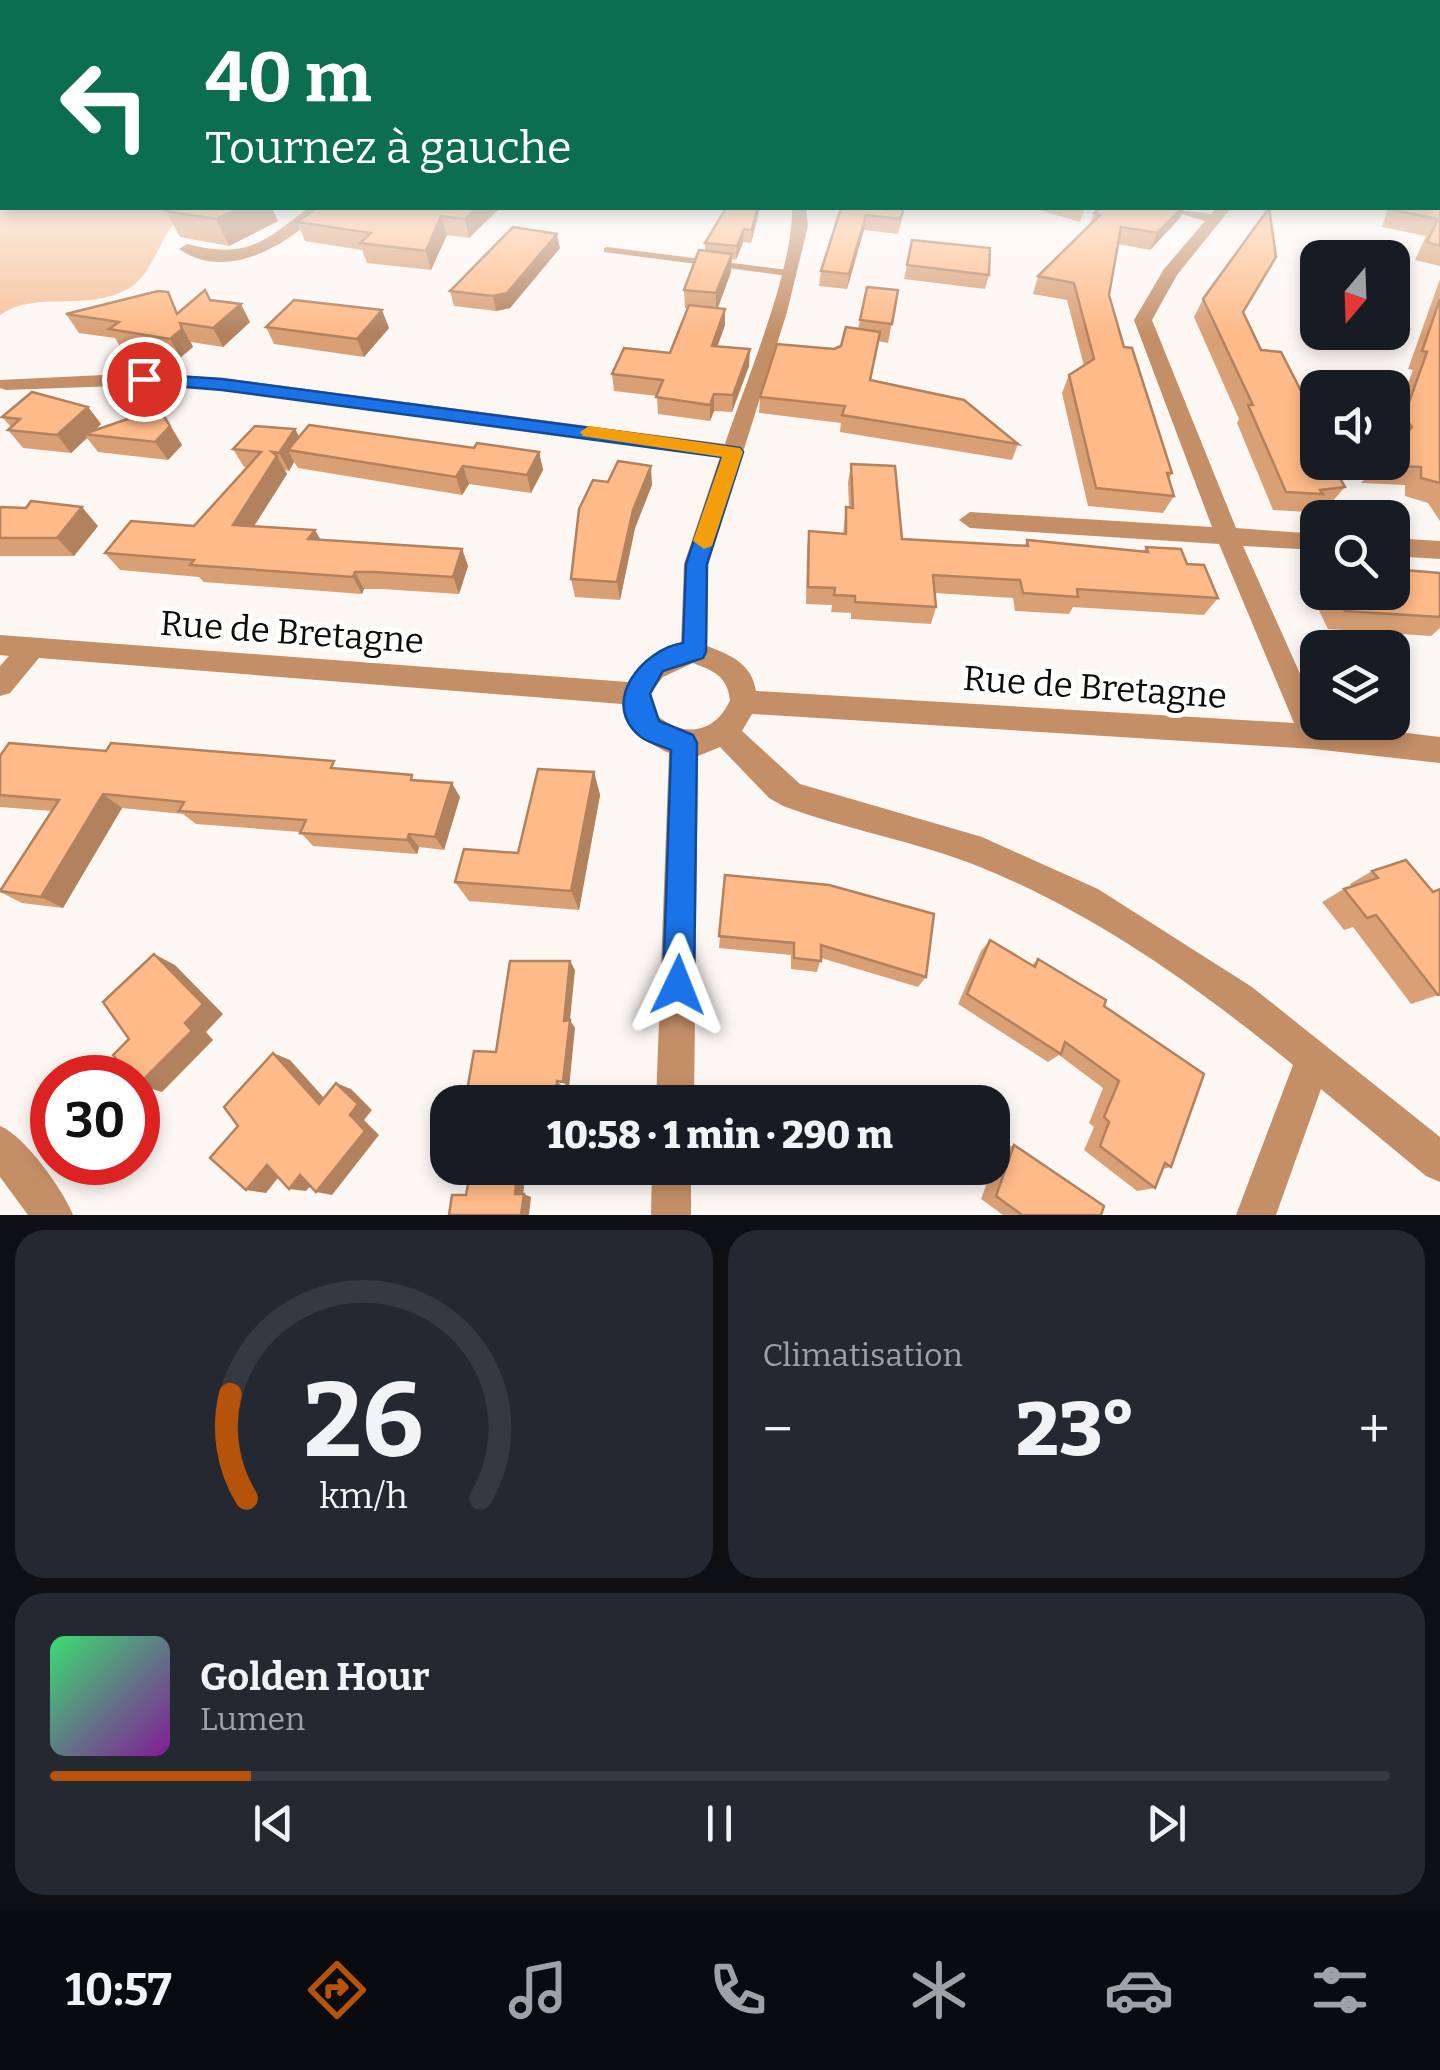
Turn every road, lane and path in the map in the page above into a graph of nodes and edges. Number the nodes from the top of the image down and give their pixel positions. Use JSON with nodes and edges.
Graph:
{"nodes":[{"id":1,"x":301,"y":220,"type":"edge"},
{"id":2,"x":800,"y":220,"type":"edge"},
{"id":3,"x":1214,"y":220,"type":"edge"},
{"id":4,"x":187,"y":249,"type":"dead end"},
{"id":5,"x":607,"y":250,"type":"dead end"},
{"id":6,"x":788,"y":273,"type":"junction"},
{"id":7,"x":6,"y":384,"type":"dead end"},
{"id":8,"x":733,"y":452,"type":"junction"},
{"id":9,"x":970,"y":520,"type":"dead end"},
{"id":10,"x":1228,"y":535,"type":"junction"},
{"id":11,"x":1300,"y":541,"type":"edge"},
{"id":12,"x":1410,"y":548,"type":"edge"},
{"id":13,"x":1440,"y":550,"type":"edge"},
{"id":14,"x":0,"y":645,"type":"edge"},
{"id":15,"x":31,"y":649,"type":"junction"},
{"id":16,"x":694,"y":652,"type":"junction"},
{"id":17,"x":0,"y":684,"type":"edge"},
{"id":18,"x":638,"y":694,"type":"junction"},
{"id":19,"x":745,"y":702,"type":"junction"},
{"id":20,"x":1300,"y":705,"type":"edge"},
{"id":21,"x":724,"y":733,"type":"junction"},
{"id":22,"x":1300,"y":737,"type":"edge"},
{"id":23,"x":1335,"y":740,"type":"edge"},
{"id":24,"x":684,"y":743,"type":"junction"},
{"id":25,"x":1440,"y":750,"type":"edge"},
{"id":26,"x":1314,"y":1058,"type":"junction"},
{"id":27,"x":674,"y":1085,"type":"edge"},
{"id":28,"x":0,"y":1146,"type":"edge"},
{"id":29,"x":1440,"y":1162,"type":"edge"},
{"id":30,"x":672,"y":1185,"type":"edge"},
{"id":31,"x":53,"y":1215,"type":"edge"},
{"id":32,"x":671,"y":1215,"type":"edge"},
{"id":33,"x":1256,"y":1215,"type":"edge"}],
"edges":[{"from":1,"to":4,"type":"street"},
{"from":2,"to":6,"type":"street"},
{"from":3,"to":10,"type":"street"},
{"from":5,"to":6,"type":"lane"},
{"from":6,"to":8,"type":"street"},
{"from":7,"to":8,"type":"street"},
{"from":8,"to":16,"type":"street"},
{"from":9,"to":10,"type":"street"},
{"from":10,"to":11,"type":"street"},
{"from":10,"to":20,"type":"street"},
{"from":12,"to":13,"type":"street"},
{"from":14,"to":15,"type":"street","name":"Rue de Bretagne"},
{"from":15,"to":17,"type":"street"},
{"from":15,"to":18,"type":"street","name":"Rue de Bretagne"},
{"from":16,"to":18,"type":"street"},
{"from":16,"to":19,"type":"street"},
{"from":18,"to":24,"type":"street"},
{"from":19,"to":21,"type":"street"},
{"from":19,"to":22,"type":"street","name":"Rue de Bretagne"},
{"from":21,"to":24,"type":"street"},
{"from":21,"to":26,"type":"street"},
{"from":23,"to":25,"type":"street","name":"Rue de Bretagne"},
{"from":24,"to":27,"type":"street"},
{"from":26,"to":29,"type":"street"},
{"from":26,"to":33,"type":"street"},
{"from":28,"to":31,"type":"street"},
{"from":30,"to":32,"type":"street"}]}
